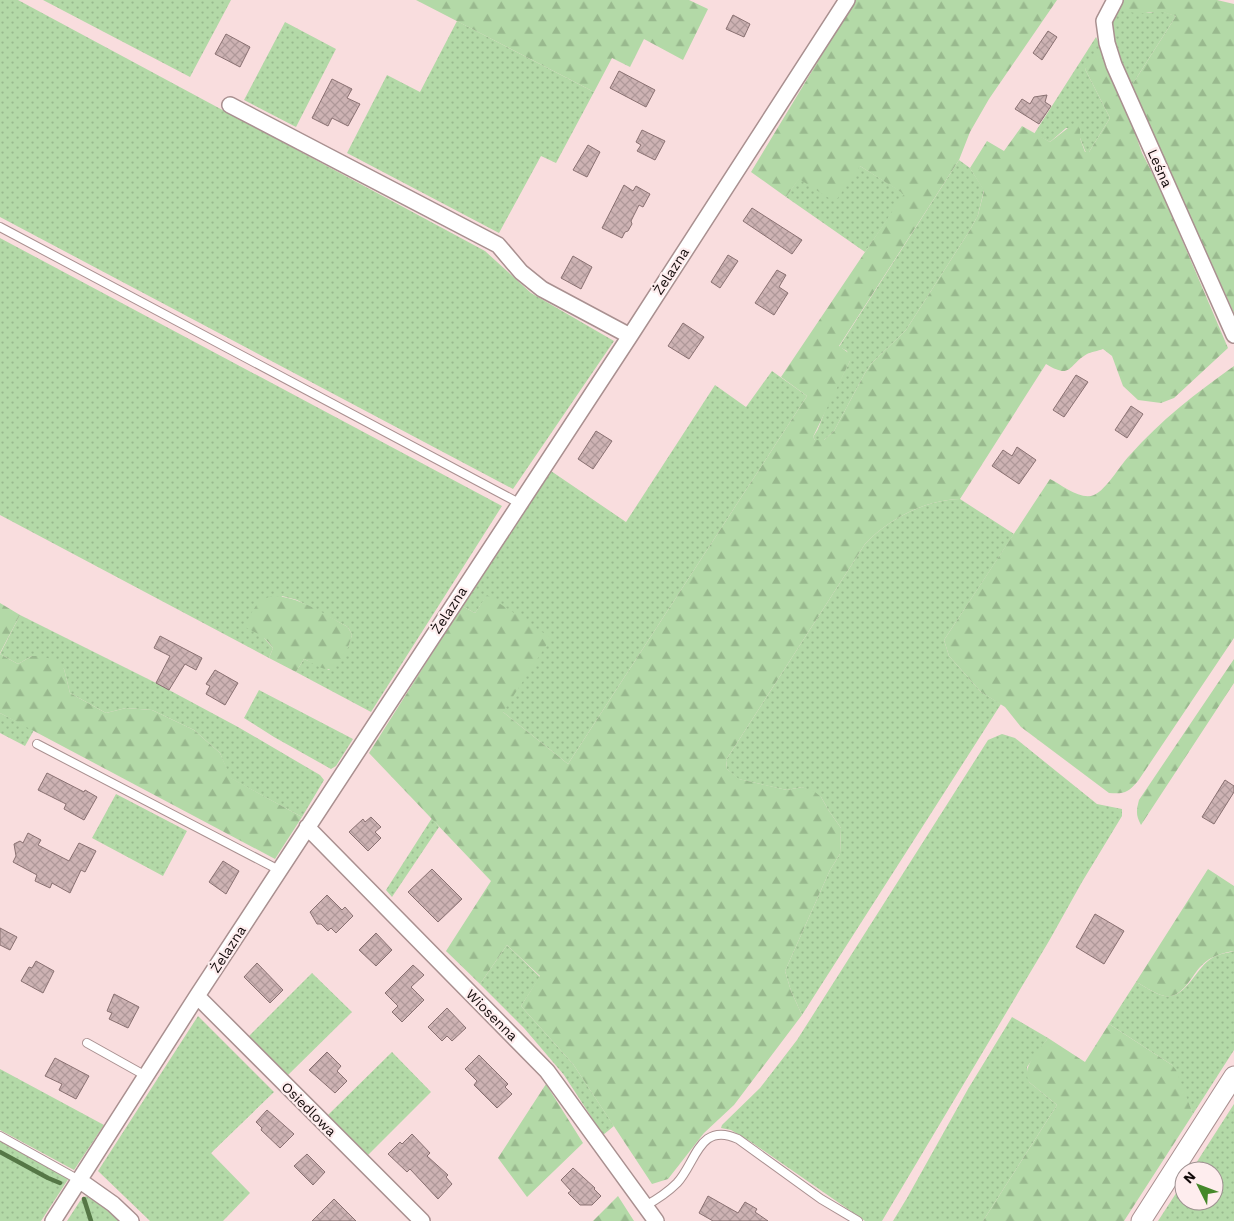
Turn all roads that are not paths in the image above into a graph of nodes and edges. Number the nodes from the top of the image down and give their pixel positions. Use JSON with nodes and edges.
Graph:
{"nodes":[{"id":1,"x":847,"y":0,"type":"edge"},
{"id":2,"x":1115,"y":0,"type":"edge"},
{"id":3,"x":230,"y":105,"type":"dead end"},
{"id":4,"x":0,"y":227,"type":"edge"},
{"id":5,"x":1234,"y":335,"type":"edge"},
{"id":6,"x":630,"y":336,"type":"junction"},
{"id":7,"x":519,"y":503,"type":"junction"},
{"id":8,"x":37,"y":744,"type":"dead end"},
{"id":9,"x":307,"y":827,"type":"junction"},
{"id":10,"x":279,"y":870,"type":"junction"},
{"id":11,"x":196,"y":996,"type":"junction"},
{"id":12,"x":87,"y":1043,"type":"dead end"},
{"id":13,"x":146,"y":1076,"type":"junction"},
{"id":14,"x":1234,"y":1076,"type":"edge"},
{"id":15,"x":0,"y":1136,"type":"edge"},
{"id":16,"x":79,"y":1180,"type":"junction"},
{"id":17,"x":645,"y":1206,"type":"junction"},
{"id":18,"x":53,"y":1221,"type":"edge"},
{"id":19,"x":131,"y":1221,"type":"edge"},
{"id":20,"x":422,"y":1221,"type":"edge"},
{"id":21,"x":656,"y":1221,"type":"edge"},
{"id":22,"x":858,"y":1221,"type":"edge"},
{"id":23,"x":1141,"y":1221,"type":"edge"}],
"edges":[{"from":1,"to":6,"type":"street","name":"Żelazna"},
{"from":2,"to":5,"type":"street","name":"Leśna"},
{"from":3,"to":6,"type":"street"},
{"from":4,"to":7,"type":"lane"},
{"from":6,"to":7,"type":"street","name":"Żelazna"},
{"from":7,"to":9,"type":"street","name":"Żelazna"},
{"from":8,"to":10,"type":"lane"},
{"from":9,"to":10,"type":"street","name":"Żelazna"},
{"from":9,"to":17,"type":"street","name":"Wiosenna"},
{"from":10,"to":11,"type":"street","name":"Żelazna"},
{"from":11,"to":13,"type":"street","name":"Żelazna"},
{"from":11,"to":20,"type":"street","name":"Osiedlowa"},
{"from":12,"to":13,"type":"lane"},
{"from":13,"to":16,"type":"street","name":"Żelazna"},
{"from":14,"to":23,"type":"street"},
{"from":15,"to":16,"type":"lane"},
{"from":16,"to":18,"type":"street","name":"Żelazna"},
{"from":16,"to":19,"type":"street"},
{"from":17,"to":21,"type":"street","name":"Wiosenna"},
{"from":17,"to":22,"type":"lane"}]}
